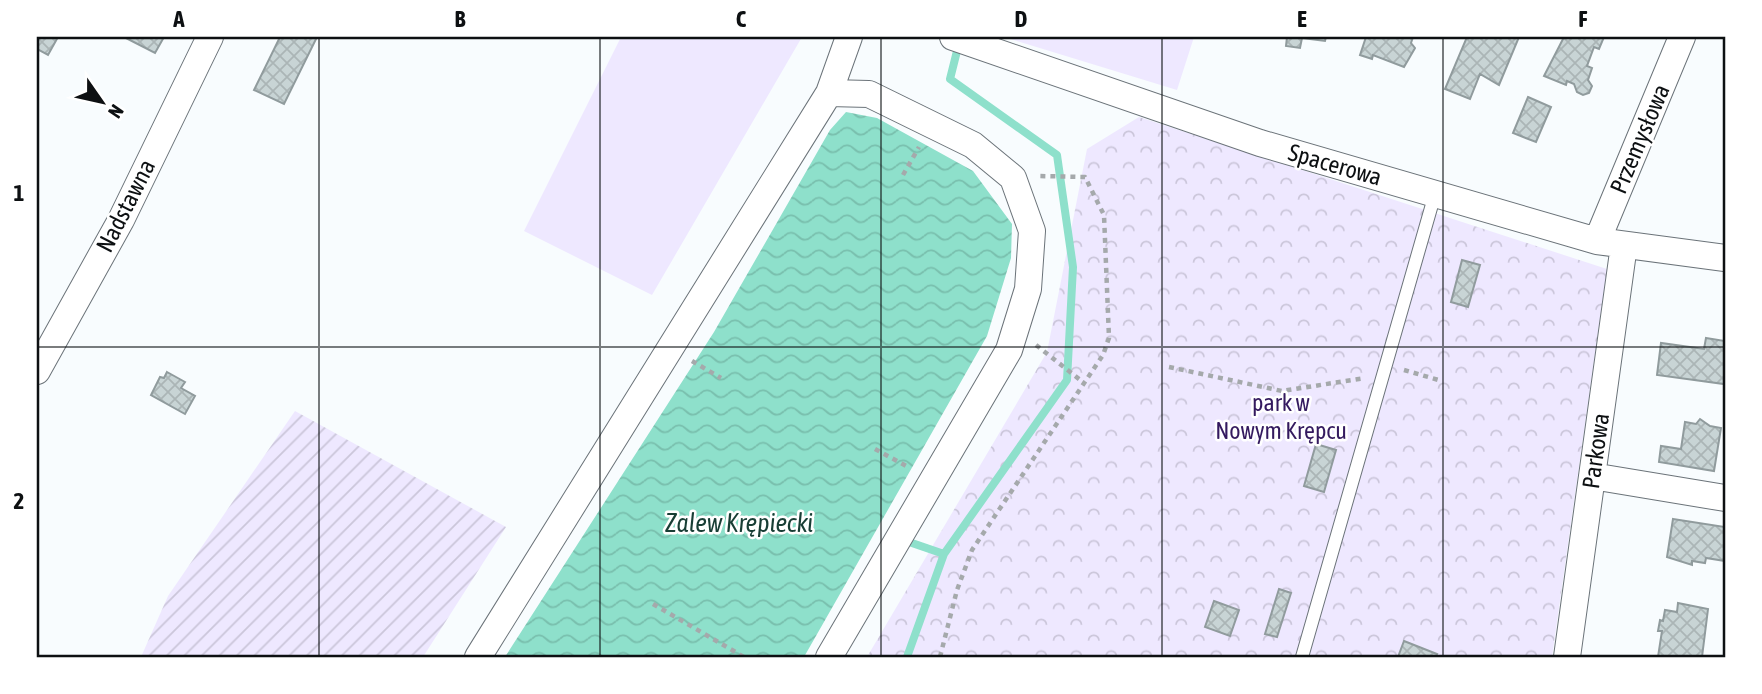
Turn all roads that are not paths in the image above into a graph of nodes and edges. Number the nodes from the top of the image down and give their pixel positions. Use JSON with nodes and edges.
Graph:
{"nodes":[{"id":1,"x":210,"y":37,"type":"edge"},
{"id":2,"x":849,"y":37,"type":"edge"},
{"id":3,"x":1682,"y":37,"type":"edge"},
{"id":4,"x":964,"y":41,"type":"edge"},
{"id":5,"x":829,"y":93,"type":"junction"},
{"id":6,"x":1435,"y":194,"type":"junction"},
{"id":7,"x":1597,"y":241,"type":"junction"},
{"id":8,"x":1624,"y":245,"type":"junction"},
{"id":9,"x":1725,"y":258,"type":"edge"},
{"id":10,"x":37,"y":371,"type":"edge"},
{"id":11,"x":1592,"y":476,"type":"junction"},
{"id":12,"x":1725,"y":498,"type":"edge"},
{"id":13,"x":478,"y":657,"type":"edge"},
{"id":14,"x":829,"y":657,"type":"edge"},
{"id":15,"x":1302,"y":657,"type":"edge"},
{"id":16,"x":1567,"y":657,"type":"edge"}],
"edges":[{"from":1,"to":10,"type":"street","name":"Nadstawna"},
{"from":2,"to":5,"type":"street"},
{"from":3,"to":7,"type":"street","name":"Przemysłowa"},
{"from":4,"to":6,"type":"street","name":"Spacerowa"},
{"from":5,"to":13,"type":"street"},
{"from":5,"to":14,"type":"street"},
{"from":6,"to":7,"type":"street","name":"Spacerowa"},
{"from":6,"to":15,"type":"lane"},
{"from":7,"to":8,"type":"street","name":"Spacerowa"},
{"from":8,"to":9,"type":"street","name":"Spacerowa"},
{"from":8,"to":11,"type":"street","name":"Parkowa"},
{"from":11,"to":12,"type":"street"},
{"from":11,"to":16,"type":"street","name":"Parkowa"}]}
